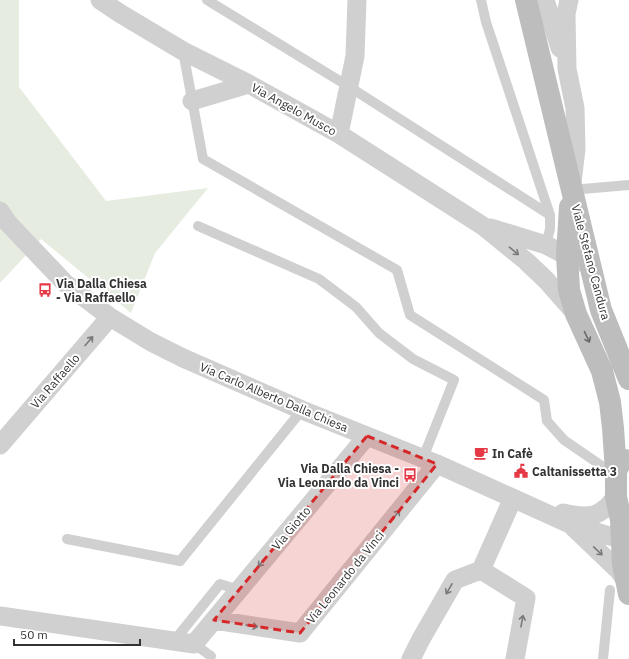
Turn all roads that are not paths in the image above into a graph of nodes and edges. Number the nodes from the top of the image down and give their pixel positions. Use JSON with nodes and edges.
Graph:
{"nodes":[{"id":1,"x":100,"y":0,"type":"edge"},
{"id":2,"x":207,"y":0,"type":"edge"},
{"id":3,"x":358,"y":0,"type":"edge"},
{"id":4,"x":481,"y":0,"type":"edge"},
{"id":5,"x":526,"y":0,"type":"edge"},
{"id":6,"x":545,"y":0,"type":"edge"},
{"id":7,"x":569,"y":0,"type":"edge"},
{"id":8,"x":183,"y":51,"type":"junction"},
{"id":9,"x":567,"y":69,"type":"junction"},
{"id":10,"x":249,"y":84,"type":"junction"},
{"id":11,"x":348,"y":86,"type":"junction"},
{"id":12,"x":192,"y":101,"type":"junction"},
{"id":13,"x":339,"y":134,"type":"junction"},
{"id":14,"x":629,"y":185,"type":"edge"},
{"id":15,"x":571,"y":190,"type":"junction"},
{"id":16,"x":550,"y":215,"type":"junction"},
{"id":17,"x":4,"y":217,"type":"edge"},
{"id":18,"x":198,"y":226,"type":"dead end"},
{"id":19,"x":484,"y":226,"type":"junction"},
{"id":20,"x":546,"y":244,"type":"junction"},
{"id":21,"x":567,"y":255,"type":"junction"},
{"id":22,"x":593,"y":277,"type":"junction"},
{"id":23,"x":576,"y":314,"type":"junction"},
{"id":24,"x":110,"y":317,"type":"junction"},
{"id":25,"x":628,"y":375,"type":"edge"},
{"id":26,"x":302,"y":410,"type":"junction"},
{"id":27,"x":368,"y":436,"type":"junction"},
{"id":28,"x":0,"y":446,"type":"edge"},
{"id":29,"x":430,"y":461,"type":"junction"},
{"id":30,"x":619,"y":476,"type":"edge"},
{"id":31,"x":513,"y":498,"type":"junction"},
{"id":32,"x":532,"y":506,"type":"junction"},
{"id":33,"x":570,"y":524,"type":"junction"},
{"id":34,"x":625,"y":531,"type":"edge"},
{"id":35,"x":68,"y":538,"type":"dead end"},
{"id":36,"x":481,"y":570,"type":"junction"},
{"id":37,"x":622,"y":589,"type":"edge"},
{"id":38,"x":239,"y":590,"type":"junction"},
{"id":39,"x":0,"y":616,"type":"edge"},
{"id":40,"x":214,"y":620,"type":"junction"},
{"id":41,"x":174,"y":641,"type":"junction"},
{"id":42,"x":194,"y":644,"type":"junction"},
{"id":43,"x":211,"y":656,"type":"dead end"},
{"id":44,"x":411,"y":659,"type":"edge"},
{"id":45,"x":515,"y":659,"type":"edge"},
{"id":46,"x":603,"y":659,"type":"edge"}],
"edges":[{"from":1,"to":8,"type":"street","name":"Via Angelo Musco"},
{"from":2,"to":11,"type":"lane"},
{"from":3,"to":11,"type":"street"},
{"from":4,"to":16,"type":"lane"},
{"from":5,"to":15,"type":"main road","name":"Viale Stefano Candura"},
{"from":6,"to":9,"type":"street"},
{"from":7,"to":9,"type":"street"},
{"from":8,"to":10,"type":"street","name":"Via Angelo Musco"},
{"from":8,"to":12,"type":"lane"},
{"from":9,"to":15,"type":"street"},
{"from":10,"to":12,"type":"street"},
{"from":10,"to":13,"type":"street","name":"Via Angelo Musco"},
{"from":11,"to":13,"type":"street"},
{"from":11,"to":16,"type":"lane"},
{"from":12,"to":30,"type":"lane"},
{"from":13,"to":19,"type":"street","name":"Via Angelo Musco"},
{"from":14,"to":15,"type":"lane"},
{"from":15,"to":21,"type":"main road","name":"Viale Stefano Candura"},
{"from":15,"to":22,"type":"main road","name":"Viale Stefano Candura"},
{"from":16,"to":20,"type":"lane"},
{"from":17,"to":24,"type":"street","name":"Via Carlo Alberto Dalla Chiesa"},
{"from":18,"to":29,"type":"lane"},
{"from":19,"to":20,"type":"street"},
{"from":19,"to":23,"type":"street","one_way":true},
{"from":20,"to":21,"type":"street"},
{"from":21,"to":22,"type":"street"},
{"from":21,"to":23,"type":"main road","name":"Viale Stefano Candura"},
{"from":22,"to":25,"type":"main road","name":"Viale Stefano Candura"},
{"from":23,"to":30,"type":"main road","name":"Viale Stefano Candura","one_way":true},
{"from":24,"to":26,"type":"street","name":"Via Carlo Alberto Dalla Chiesa"},
{"from":28,"to":24,"type":"street","name":"Via Raffaello","one_way":true},
{"from":26,"to":27,"type":"street","name":"Via Carlo Alberto Dalla Chiesa"},
{"from":26,"to":35,"type":"lane"},
{"from":27,"to":29,"type":"street","name":"Via Carlo Alberto Dalla Chiesa"},
{"from":27,"to":38,"type":"street","name":"Via Giotto","one_way":true},
{"from":29,"to":31,"type":"street","name":"Via Carlo Alberto Dalla Chiesa"},
{"from":40,"to":29,"type":"street","name":"Via Leonardo da Vinci","one_way":true},
{"from":30,"to":32,"type":"street"},
{"from":30,"to":34,"type":"main road","name":"Viale Stefano Candura"},
{"from":31,"to":32,"type":"street","name":"Via Carlo Alberto Dalla Chiesa"},
{"from":31,"to":36,"type":"street"},
{"from":32,"to":33,"type":"street","name":"Via Carlo Alberto Dalla Chiesa"},
{"from":33,"to":34,"type":"street"},
{"from":33,"to":37,"type":"street","one_way":true},
{"from":34,"to":37,"type":"main road","name":"Viale Stefano Candura"},
{"from":36,"to":44,"type":"street","one_way":true},
{"from":45,"to":36,"type":"street","one_way":true},
{"from":37,"to":46,"type":"lane"},
{"from":38,"to":40,"type":"street","name":"Via Giotto"},
{"from":38,"to":41,"type":"lane"},
{"from":39,"to":41,"type":"street"},
{"from":40,"to":42,"type":"street"},
{"from":41,"to":42,"type":"street"},
{"from":42,"to":43,"type":"lane"}]}
